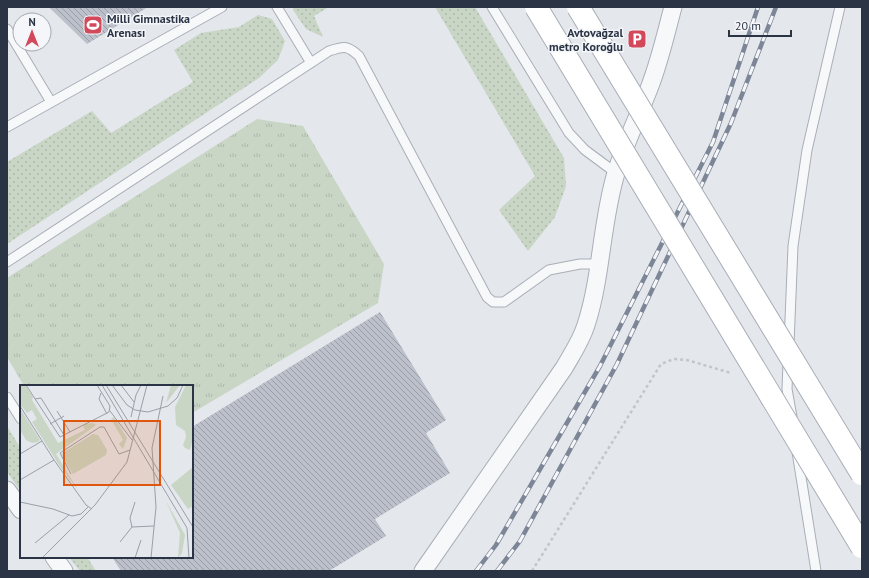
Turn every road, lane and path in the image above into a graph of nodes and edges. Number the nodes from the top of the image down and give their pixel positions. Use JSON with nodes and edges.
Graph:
{"nodes":[{"id":1,"x":222,"y":7,"type":"edge"},
{"id":2,"x":277,"y":7,"type":"edge"},
{"id":3,"x":492,"y":7,"type":"edge"},
{"id":4,"x":536,"y":7,"type":"edge"},
{"id":5,"x":578,"y":7,"type":"edge"},
{"id":6,"x":673,"y":7,"type":"edge"},
{"id":7,"x":840,"y":7,"type":"edge"},
{"id":8,"x":7,"y":29,"type":"edge"},
{"id":9,"x":311,"y":63,"type":"junction"},
{"id":10,"x":51,"y":102,"type":"junction"},
{"id":11,"x":7,"y":127,"type":"edge"},
{"id":12,"x":616,"y":172,"type":"junction"},
{"id":13,"x":7,"y":262,"type":"edge"},
{"id":14,"x":599,"y":264,"type":"junction"},
{"id":15,"x":738,"y":375,"type":"dead end"},
{"id":16,"x":7,"y":397,"type":"edge"},
{"id":17,"x":20,"y":417,"type":"edge"},
{"id":18,"x":862,"y":474,"type":"edge"},
{"id":19,"x":7,"y":490,"type":"edge"},
{"id":20,"x":20,"y":509,"type":"edge"},
{"id":21,"x":862,"y":547,"type":"edge"},
{"id":22,"x":55,"y":558,"type":"edge"},
{"id":23,"x":64,"y":571,"type":"edge"},
{"id":24,"x":423,"y":571,"type":"edge"},
{"id":25,"x":532,"y":571,"type":"edge"},
{"id":26,"x":816,"y":571,"type":"edge"}],
"edges":[{"from":1,"to":10,"type":"lane"},
{"from":2,"to":9,"type":"lane"},
{"from":3,"to":12,"type":"lane"},
{"from":4,"to":21,"type":"main road","bridge":true},
{"from":5,"to":18,"type":"main road","bridge":true},
{"from":6,"to":12,"type":"street"},
{"from":7,"to":26,"type":"lane"},
{"from":8,"to":10,"type":"lane"},
{"from":9,"to":13,"type":"lane"},
{"from":9,"to":14,"type":"lane"},
{"from":10,"to":11,"type":"lane"},
{"from":12,"to":14,"type":"street"},
{"from":14,"to":24,"type":"street"},
{"from":15,"to":25,"type":"path"},
{"from":16,"to":17,"type":"lane"},
{"from":19,"to":20,"type":"street"},
{"from":22,"to":23,"type":"street"}]}
